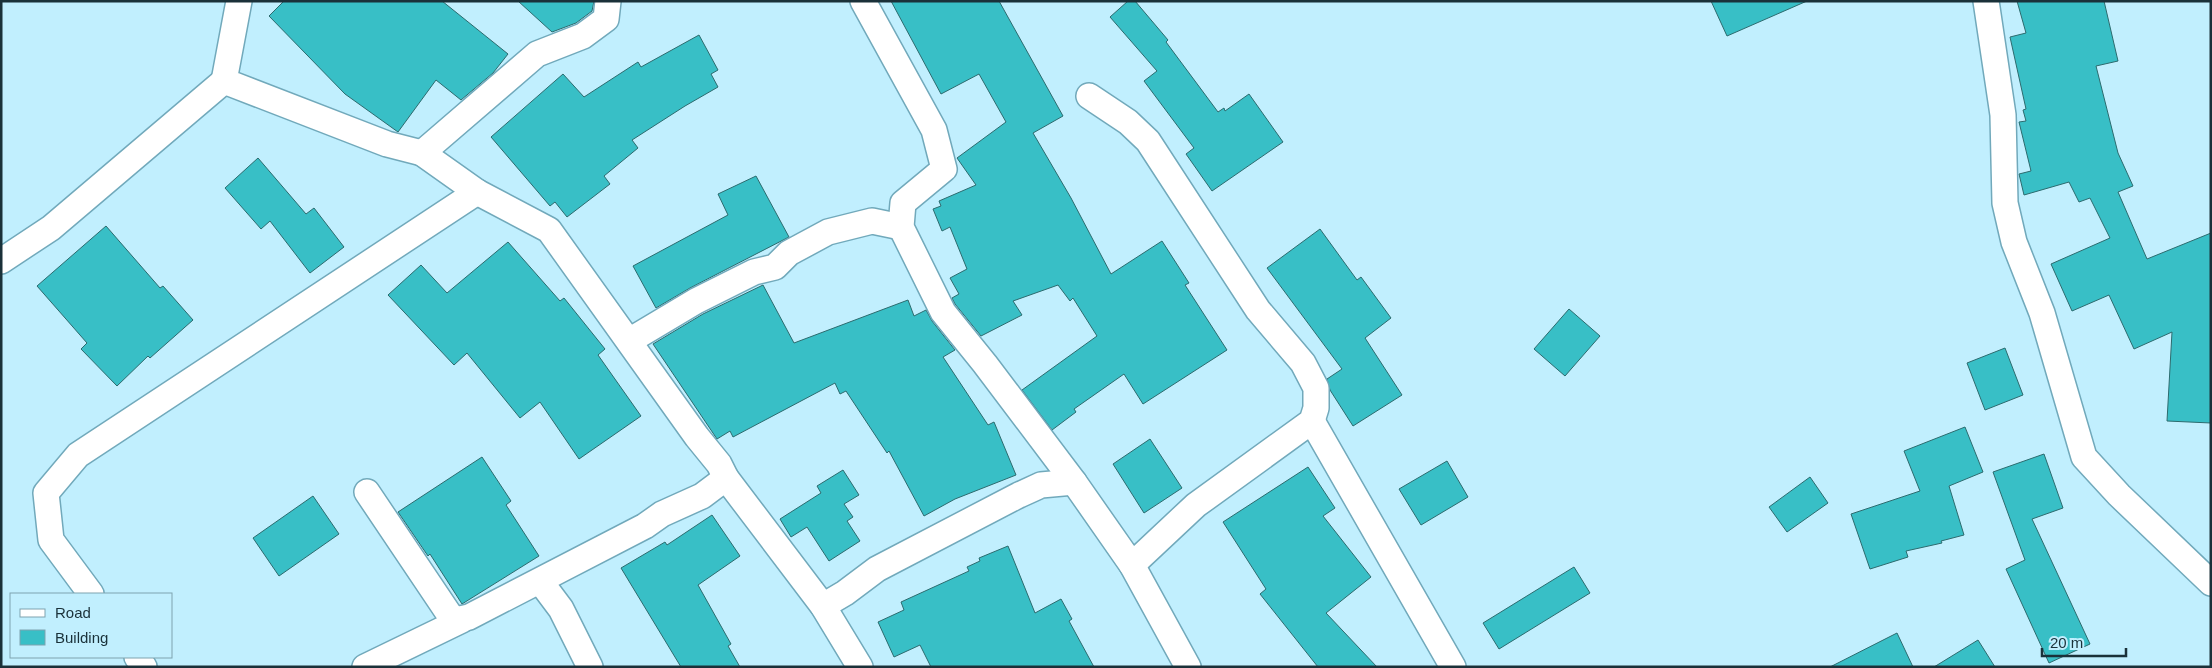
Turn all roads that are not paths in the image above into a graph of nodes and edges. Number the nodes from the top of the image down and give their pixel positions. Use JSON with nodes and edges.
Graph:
{"nodes":[{"id":1,"x":239,"y":1,"type":"edge"},
{"id":2,"x":608,"y":1,"type":"edge"},
{"id":3,"x":862,"y":1,"type":"edge"},
{"id":4,"x":1986,"y":1,"type":"edge"},
{"id":5,"x":224,"y":81,"type":"junction"},
{"id":6,"x":1089,"y":96,"type":"dead end"},
{"id":7,"x":422,"y":153,"type":"junction"},
{"id":8,"x":477,"y":192,"type":"junction"},
{"id":9,"x":901,"y":227,"type":"junction"},
{"id":10,"x":1,"y":260,"type":"edge"},
{"id":11,"x":629,"y":341,"type":"junction"},
{"id":12,"x":1312,"y":421,"type":"junction"},
{"id":13,"x":726,"y":478,"type":"junction"},
{"id":14,"x":1074,"y":482,"type":"junction"},
{"id":15,"x":367,"y":492,"type":"dead end"},
{"id":16,"x":1132,"y":565,"type":"junction"},
{"id":17,"x":540,"y":580,"type":"junction"},
{"id":18,"x":2211,"y":583,"type":"edge"},
{"id":19,"x":90,"y":593,"type":"edge"},
{"id":20,"x":823,"y":606,"type":"junction"},
{"id":21,"x":462,"y":620,"type":"junction"},
{"id":22,"x":365,"y":667,"type":"edge"},
{"id":23,"x":590,"y":667,"type":"edge"},
{"id":24,"x":860,"y":667,"type":"edge"},
{"id":25,"x":1188,"y":667,"type":"edge"},
{"id":26,"x":1453,"y":667,"type":"edge"}],
"edges":[{"from":1,"to":5,"type":"street"},
{"from":2,"to":7,"type":"street"},
{"from":3,"to":9,"type":"street"},
{"from":4,"to":18,"type":"street"},
{"from":5,"to":7,"type":"street"},
{"from":5,"to":10,"type":"street"},
{"from":6,"to":12,"type":"street"},
{"from":7,"to":8,"type":"street"},
{"from":8,"to":11,"type":"street"},
{"from":8,"to":19,"type":"street"},
{"from":9,"to":11,"type":"street"},
{"from":9,"to":14,"type":"street"},
{"from":11,"to":13,"type":"street"},
{"from":12,"to":16,"type":"street"},
{"from":12,"to":26,"type":"street"},
{"from":13,"to":17,"type":"street"},
{"from":13,"to":20,"type":"street"},
{"from":14,"to":16,"type":"street"},
{"from":14,"to":20,"type":"street"},
{"from":15,"to":21,"type":"street"},
{"from":16,"to":25,"type":"street"},
{"from":17,"to":21,"type":"street"},
{"from":17,"to":23,"type":"street"},
{"from":20,"to":24,"type":"street"},
{"from":21,"to":22,"type":"street"}]}
